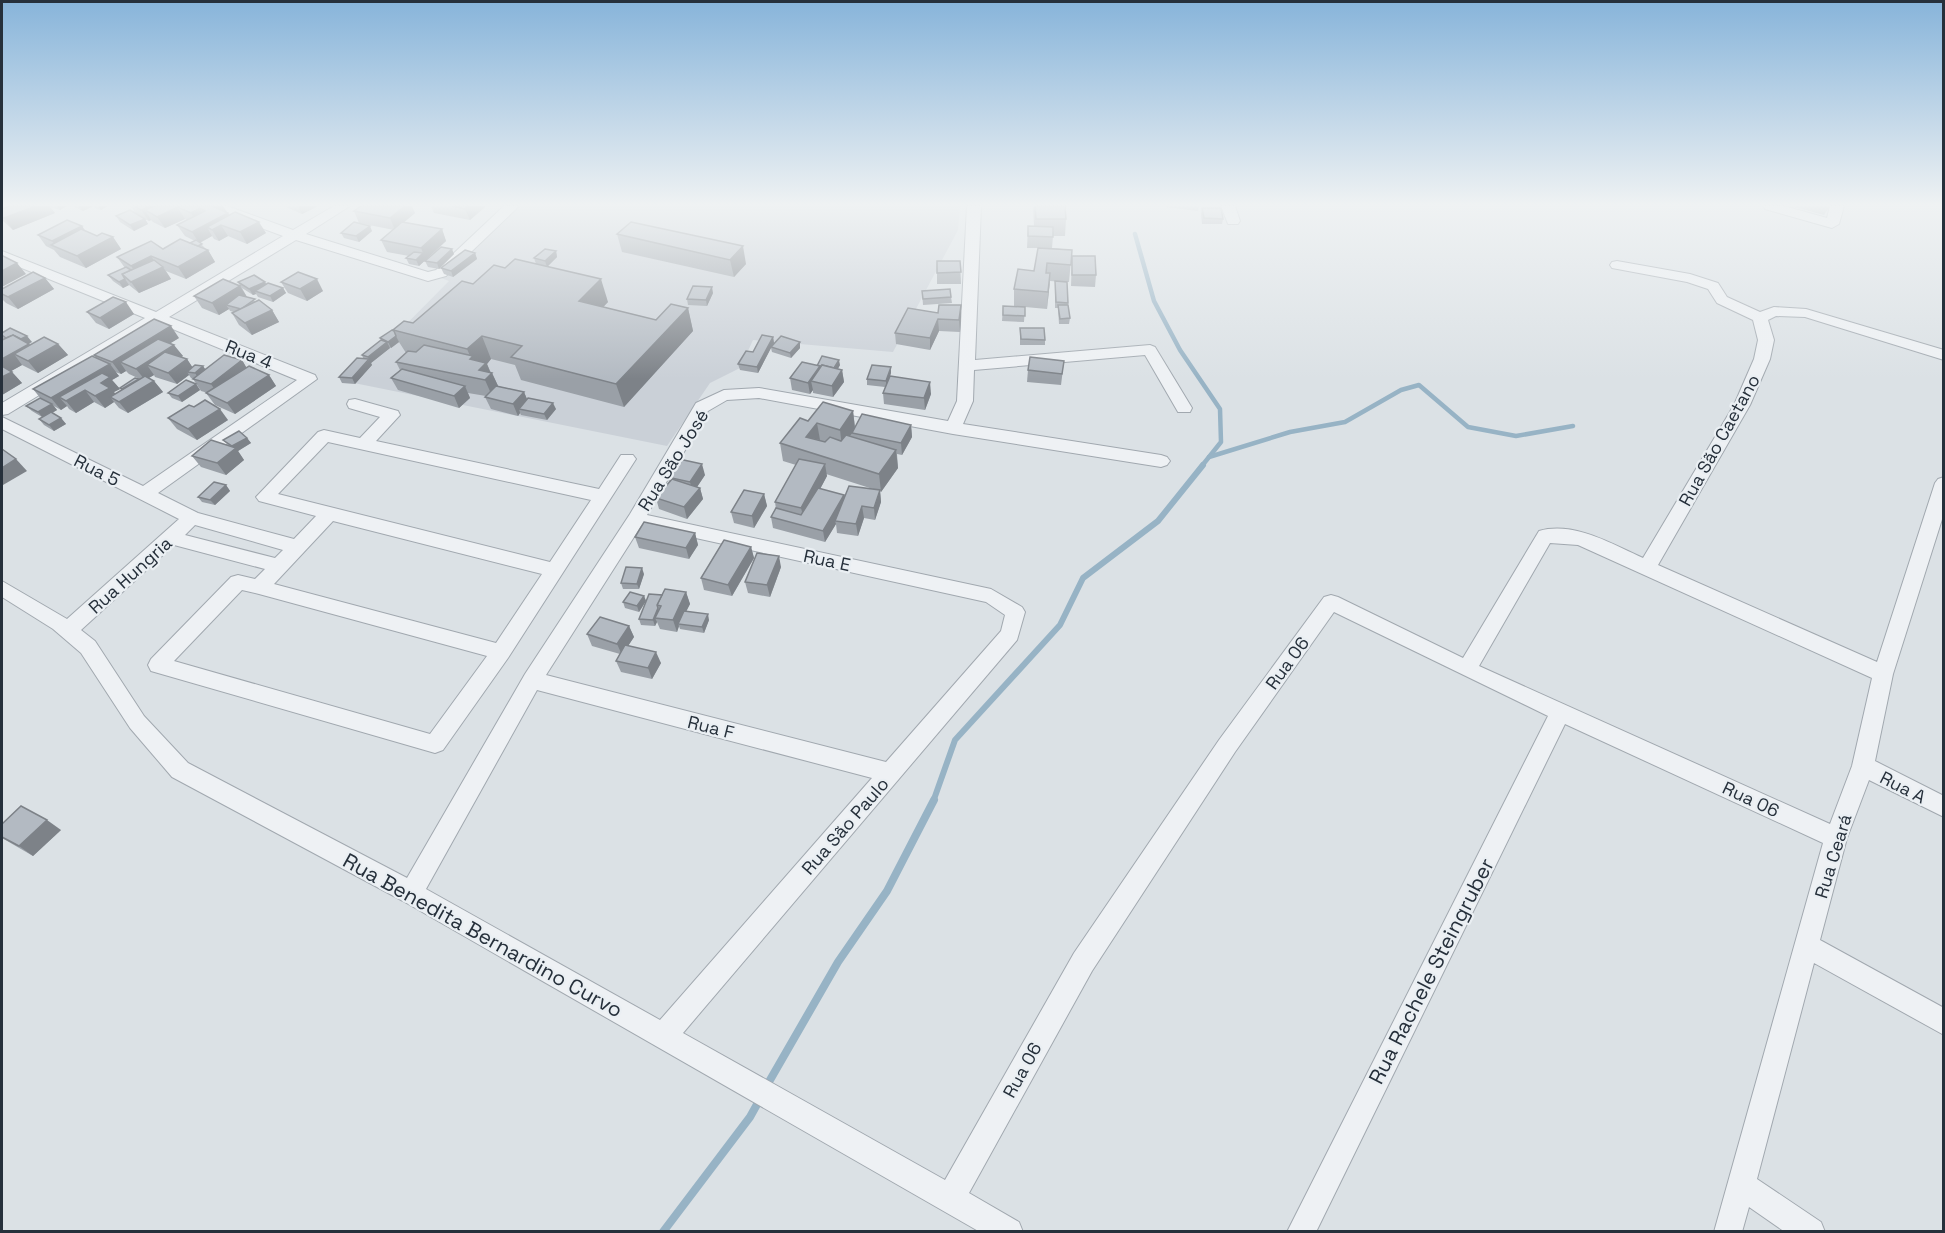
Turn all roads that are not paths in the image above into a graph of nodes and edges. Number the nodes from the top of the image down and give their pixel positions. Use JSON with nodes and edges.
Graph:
{"nodes":[{"id":1,"x":23,"y":264,"type":"edge"},
{"id":2,"x":247,"y":264,"type":"edge"},
{"id":3,"x":385,"y":264,"type":"edge"},
{"id":4,"x":451,"y":264,"type":"edge"},
{"id":5,"x":971,"y":264,"type":"edge"},
{"id":6,"x":1617,"y":265,"type":"dead end"},
{"id":7,"x":158,"y":318,"type":"junction"},
{"id":8,"x":1760,"y":318,"type":"junction"},
{"id":9,"x":1944,"y":355,"type":"edge"},
{"id":10,"x":967,"y":366,"type":"junction"},
{"id":11,"x":355,"y":404,"type":"dead end"},
{"id":12,"x":1184,"y":408,"type":"dead end"},
{"id":13,"x":2,"y":410,"type":"edge"},
{"id":14,"x":2,"y":422,"type":"edge"},
{"id":15,"x":953,"y":428,"type":"junction"},
{"id":16,"x":364,"y":444,"type":"junction"},
{"id":17,"x":627,"y":459,"type":"dead end"},
{"id":18,"x":1161,"y":461,"type":"dead end"},
{"id":19,"x":1944,"y":483,"type":"edge"},
{"id":20,"x":144,"y":494,"type":"junction"},
{"id":21,"x":604,"y":496,"type":"junction"},
{"id":22,"x":330,"y":513,"type":"junction"},
{"id":23,"x":192,"y":518,"type":"junction"},
{"id":24,"x":636,"y":519,"type":"junction"},
{"id":25,"x":171,"y":538,"type":"junction"},
{"id":26,"x":297,"y":548,"type":"junction"},
{"id":27,"x":279,"y":566,"type":"junction"},
{"id":28,"x":1647,"y":567,"type":"junction"},
{"id":29,"x":555,"y":570,"type":"junction"},
{"id":30,"x":259,"y":587,"type":"junction"},
{"id":31,"x":2,"y":588,"type":"edge"},
{"id":32,"x":1015,"y":612,"type":"joint"},
{"id":33,"x":67,"y":631,"type":"junction"},
{"id":34,"x":501,"y":651,"type":"junction"},
{"id":35,"x":1467,"y":669,"type":"junction"},
{"id":36,"x":1883,"y":674,"type":"junction"},
{"id":37,"x":532,"y":680,"type":"junction"},
{"id":38,"x":1561,"y":711,"type":"junction"},
{"id":39,"x":1863,"y":766,"type":"junction"},
{"id":40,"x":891,"y":773,"type":"junction"},
{"id":41,"x":1944,"y":807,"type":"edge"},
{"id":42,"x":1836,"y":838,"type":"junction"},
{"id":43,"x":411,"y":893,"type":"junction"},
{"id":44,"x":1806,"y":945,"type":"junction"},
{"id":45,"x":1944,"y":1022,"type":"edge"},
{"id":46,"x":664,"y":1035,"type":"junction"},
{"id":47,"x":1741,"y":1185,"type":"junction"},
{"id":48,"x":950,"y":1199,"type":"junction"},
{"id":49,"x":1009,"y":1232,"type":"edge"},
{"id":50,"x":1301,"y":1232,"type":"edge"},
{"id":51,"x":1728,"y":1232,"type":"edge"},
{"id":52,"x":1810,"y":1232,"type":"edge"}],
"edges":[{"from":1,"to":7,"type":"street","name":"Rua 4"},
{"from":2,"to":7,"type":"street"},
{"from":3,"to":4,"type":"street"},
{"from":5,"to":10,"type":"street"},
{"from":6,"to":8,"type":"street"},
{"from":7,"to":13,"type":"street"},
{"from":7,"to":20,"type":"street","name":"Rua 4"},
{"from":8,"to":9,"type":"street"},
{"from":8,"to":28,"type":"street","name":"Rua São Caetano"},
{"from":10,"to":12,"type":"street"},
{"from":10,"to":15,"type":"street"},
{"from":11,"to":16,"type":"street"},
{"from":14,"to":20,"type":"street","name":"Rua 5"},
{"from":15,"to":18,"type":"street","name":"Rua São José"},
{"from":15,"to":24,"type":"street","name":"Rua São José"},
{"from":16,"to":21,"type":"street"},
{"from":16,"to":22,"type":"street"},
{"from":17,"to":21,"type":"street"},
{"from":19,"to":36,"type":"street","name":"Rua Ceará"},
{"from":20,"to":23,"type":"street","name":"Rua 5"},
{"from":21,"to":29,"type":"street"},
{"from":22,"to":26,"type":"street"},
{"from":22,"to":29,"type":"street"},
{"from":23,"to":25,"type":"street","name":"Rua Hungria"},
{"from":23,"to":26,"type":"street","name":"Rua 5"},
{"from":24,"to":32,"type":"street","name":"Rua E"},
{"from":24,"to":37,"type":"street","name":"Rua São José"},
{"from":25,"to":27,"type":"street"},
{"from":25,"to":33,"type":"street","name":"Rua Hungria"},
{"from":26,"to":27,"type":"street"},
{"from":27,"to":30,"type":"street"},
{"from":28,"to":35,"type":"street"},
{"from":28,"to":36,"type":"street"},
{"from":29,"to":34,"type":"street"},
{"from":30,"to":34,"type":"street"},
{"from":30,"to":34,"type":"street"},
{"from":31,"to":33,"type":"street","name":"Rua Benedita Bernardino Curvo"},
{"from":32,"to":40,"type":"street","name":"Rua São Paulo"},
{"from":33,"to":43,"type":"street","name":"Rua Benedita Bernardino Curvo"},
{"from":35,"to":38,"type":"street","name":"Rua 06"},
{"from":35,"to":48,"type":"street","name":"Rua 06"},
{"from":36,"to":39,"type":"street","name":"Rua Ceará"},
{"from":37,"to":40,"type":"street","name":"Rua F"},
{"from":37,"to":43,"type":"street","name":"Rua São José"},
{"from":38,"to":42,"type":"street","name":"Rua 06"},
{"from":38,"to":50,"type":"street","name":"Rua Rachele Steingruber"},
{"from":39,"to":41,"type":"street","name":"Rua A"},
{"from":39,"to":42,"type":"street","name":"Rua Ceará"},
{"from":40,"to":46,"type":"street","name":"Rua São Paulo"},
{"from":42,"to":44,"type":"street","name":"Rua Ceará"},
{"from":43,"to":46,"type":"street","name":"Rua Benedita Bernardino Curvo"},
{"from":44,"to":45,"type":"street"},
{"from":44,"to":47,"type":"street","name":"Rua Ceará"},
{"from":46,"to":48,"type":"street","name":"Rua Benedita Bernardino Curvo"},
{"from":47,"to":51,"type":"street","name":"Rua Ceará"},
{"from":47,"to":52,"type":"street"},
{"from":48,"to":49,"type":"street","name":"Rua Benedita Bernardino Curvo"}]}
